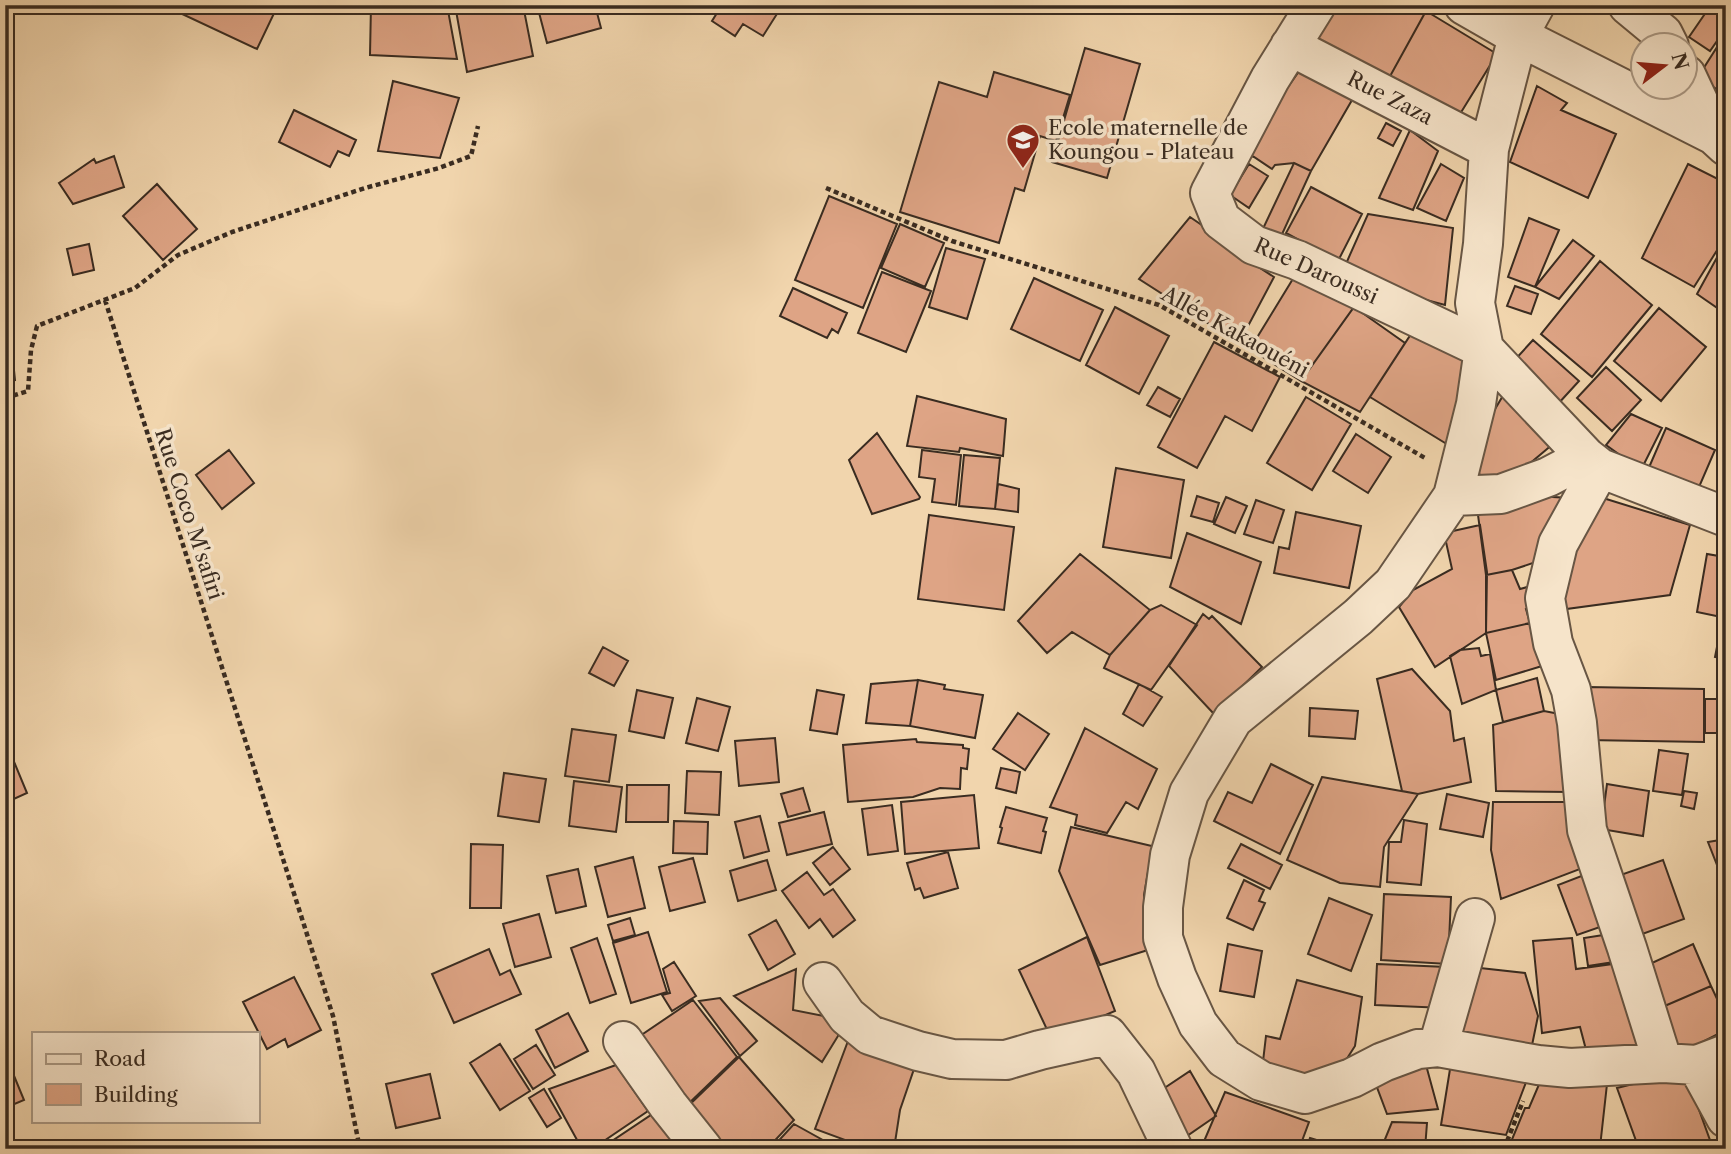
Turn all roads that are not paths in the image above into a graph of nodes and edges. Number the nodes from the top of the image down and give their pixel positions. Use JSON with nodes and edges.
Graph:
{"nodes":[{"id":1,"x":1316,"y":5,"type":"edge"},
{"id":2,"x":1464,"y":5,"type":"edge"},
{"id":3,"x":1628,"y":5,"type":"edge"},
{"id":4,"x":1526,"y":20,"type":"edge"},
{"id":5,"x":1660,"y":32,"type":"edge"},
{"id":6,"x":1290,"y":46,"type":"junction"},
{"id":7,"x":1699,"y":102,"type":"edge"},
{"id":8,"x":1720,"y":141,"type":"edge"},
{"id":9,"x":1489,"y":149,"type":"junction"},
{"id":10,"x":1484,"y":349,"type":"junction"},
{"id":11,"x":1593,"y":463,"type":"junction"},
{"id":12,"x":1456,"y":486,"type":"junction"},
{"id":13,"x":1726,"y":517,"type":"edge"},
{"id":14,"x":1475,"y":918,"type":"dead end"},
{"id":15,"x":823,"y":982,"type":"dead end"},
{"id":16,"x":623,"y":1041,"type":"dead end"},
{"id":17,"x":1438,"y":1046,"type":"junction"},
{"id":18,"x":1695,"y":1061,"type":"edge"},
{"id":19,"x":1726,"y":1118,"type":"edge"},
{"id":20,"x":703,"y":1149,"type":"edge"},
{"id":21,"x":1173,"y":1149,"type":"edge"}],
"edges":[{"from":1,"to":6,"type":"street","name":"Rue Daroussi"},
{"from":2,"to":4,"type":"street"},
{"from":3,"to":5,"type":"street"},
{"from":4,"to":8,"type":"street"},
{"from":4,"to":9,"type":"street"},
{"from":6,"to":9,"type":"street","name":"Rue Zaza"},
{"from":6,"to":10,"type":"street","name":"Rue Daroussi"},
{"from":7,"to":8,"type":"street"},
{"from":9,"to":10,"type":"street"},
{"from":10,"to":11,"type":"street"},
{"from":10,"to":12,"type":"street"},
{"from":11,"to":12,"type":"street"},
{"from":11,"to":13,"type":"street"},
{"from":11,"to":18,"type":"street"},
{"from":12,"to":17,"type":"street"},
{"from":14,"to":17,"type":"street"},
{"from":15,"to":21,"type":"street"},
{"from":16,"to":20,"type":"street"},
{"from":17,"to":18,"type":"street"},
{"from":18,"to":19,"type":"street"}]}
